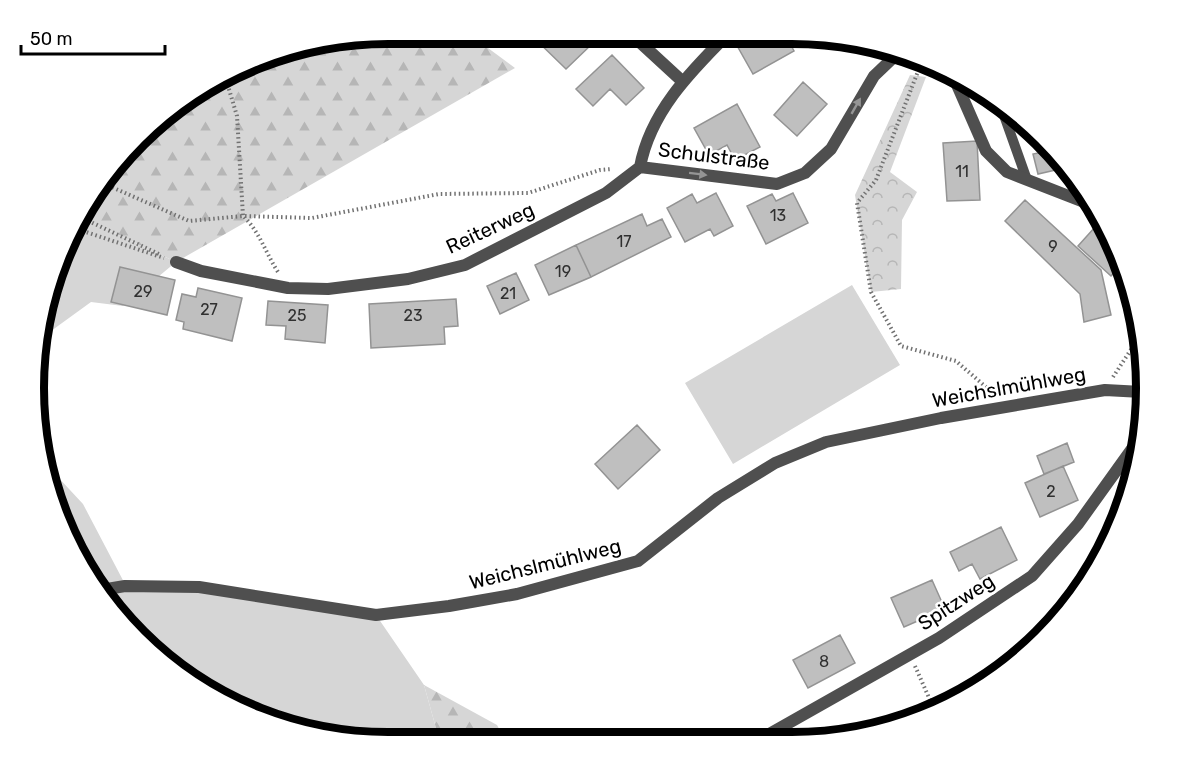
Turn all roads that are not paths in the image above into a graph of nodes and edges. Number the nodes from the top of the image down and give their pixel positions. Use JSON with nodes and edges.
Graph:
{"nodes":[{"id":1,"x":642,"y":44,"type":"edge"},
{"id":2,"x":718,"y":44,"type":"edge"},
{"id":3,"x":892,"y":59,"type":"edge"},
{"id":4,"x":682,"y":81,"type":"junction"},
{"id":5,"x":958,"y":87,"type":"edge"},
{"id":6,"x":1005,"y":118,"type":"edge"},
{"id":7,"x":640,"y":167,"type":"junction"},
{"id":8,"x":1027,"y":180,"type":"junction"},
{"id":9,"x":1081,"y":201,"type":"edge"},
{"id":10,"x":176,"y":262,"type":"road end"},
{"id":11,"x":1136,"y":392,"type":"edge"},
{"id":12,"x":1129,"y":452,"type":"edge"},
{"id":13,"x":109,"y":589,"type":"edge"},
{"id":14,"x":773,"y":732,"type":"edge"}],
"edges":[{"from":1,"to":4,"type":"street"},
{"from":2,"to":4,"type":"street"},
{"from":7,"to":3,"type":"street","name":"Schulstraße","one_way":true},
{"from":4,"to":7,"type":"street"},
{"from":5,"to":8,"type":"street"},
{"from":6,"to":8,"type":"lane"},
{"from":7,"to":10,"type":"street","name":"Reiterweg"},
{"from":8,"to":9,"type":"street"},
{"from":11,"to":13,"type":"street","name":"Weichslmühlweg"},
{"from":12,"to":14,"type":"street","name":"Spitzweg"}]}
